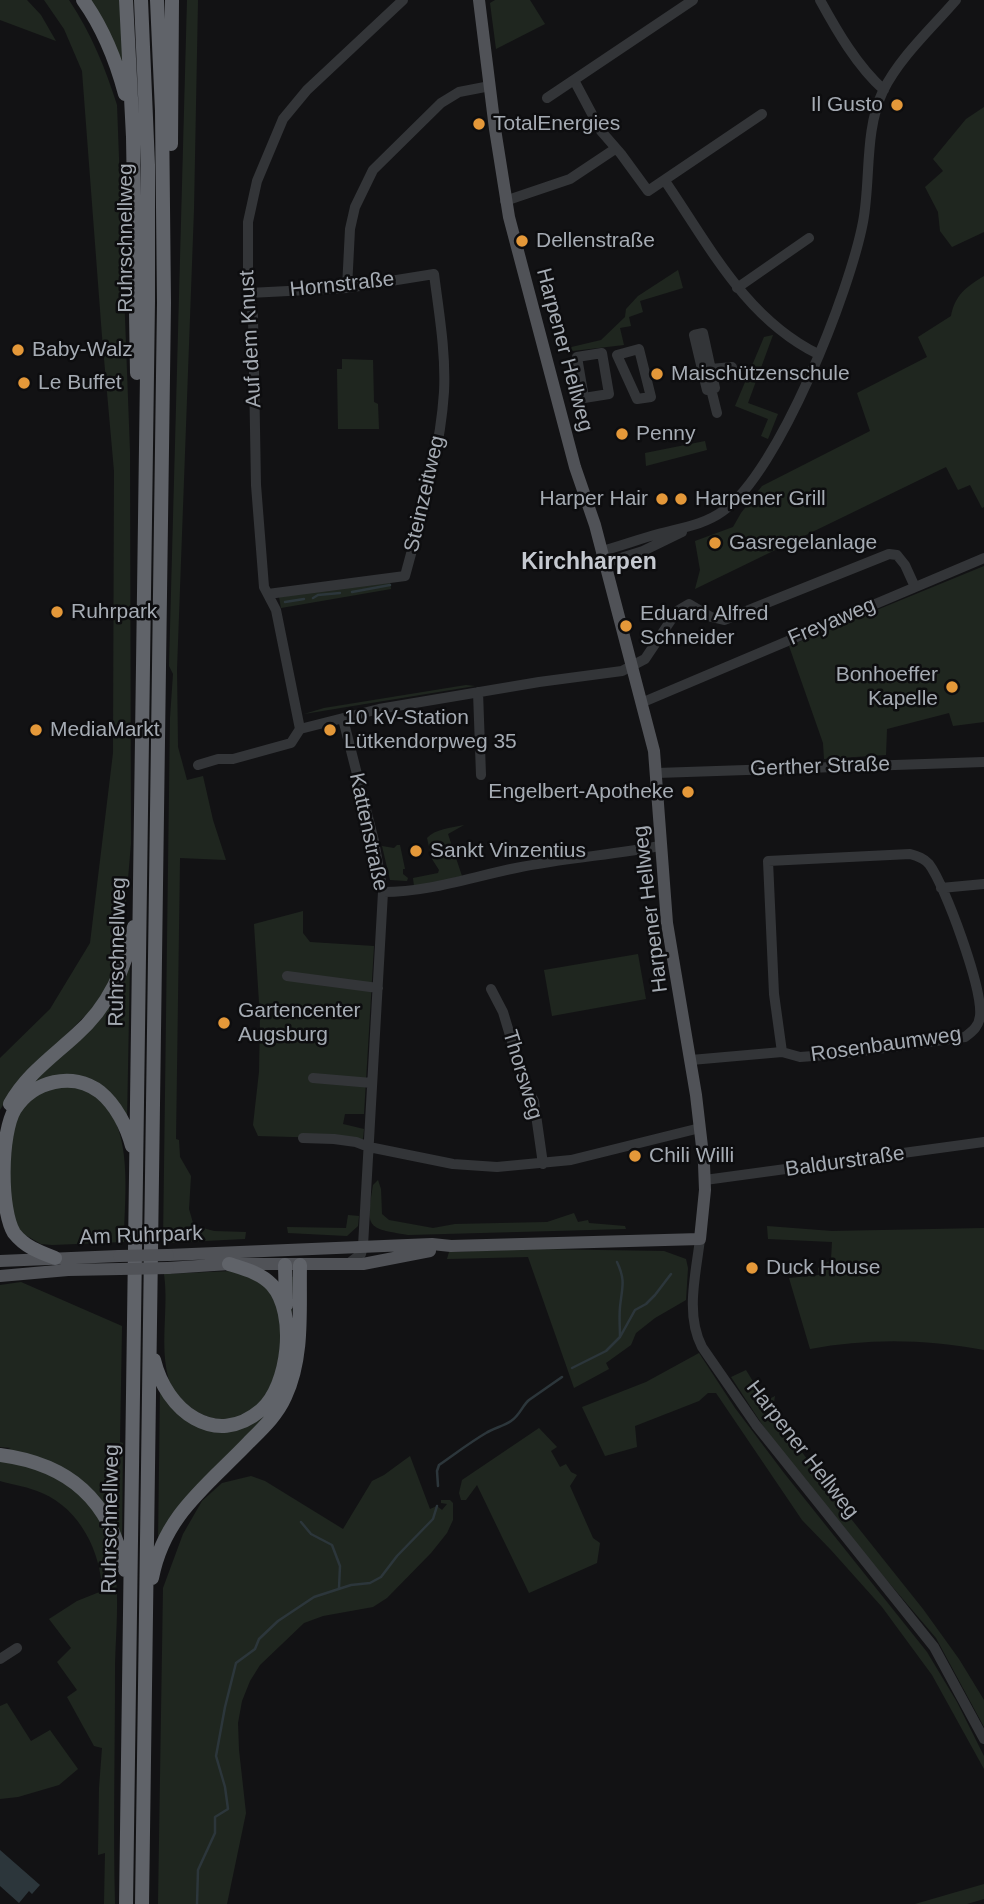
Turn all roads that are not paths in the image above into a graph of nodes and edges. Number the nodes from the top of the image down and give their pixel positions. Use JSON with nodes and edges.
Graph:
{"nodes":[{"id":1,"x":83,"y":0,"type":"edge"},
{"id":2,"x":126,"y":0,"type":"edge"},
{"id":3,"x":141,"y":0,"type":"edge"},
{"id":4,"x":157,"y":0,"type":"edge"},
{"id":5,"x":403,"y":0,"type":"edge"},
{"id":6,"x":480,"y":0,"type":"edge"},
{"id":7,"x":693,"y":0,"type":"edge"},
{"id":8,"x":820,"y":0,"type":"edge"},
{"id":9,"x":956,"y":0,"type":"edge"},
{"id":10,"x":172,"y":4,"type":"edge"},
{"id":11,"x":575,"y":82,"type":"junction"},
{"id":12,"x":489,"y":86,"type":"junction"},
{"id":13,"x":884,"y":90,"type":"junction"},
{"id":14,"x":547,"y":98,"type":"dead end"},
{"id":15,"x":762,"y":114,"type":"dead end"},
{"id":16,"x":133,"y":137,"type":"junction"},
{"id":17,"x":615,"y":149,"type":"junction"},
{"id":18,"x":665,"y":181,"type":"junction"},
{"id":19,"x":164,"y":197,"type":"junction"},
{"id":20,"x":505,"y":201,"type":"junction"},
{"id":21,"x":809,"y":238,"type":"dead end"},
{"id":22,"x":434,"y":274,"type":"joint"},
{"id":23,"x":347,"y":288,"type":"junction"},
{"id":24,"x":737,"y":288,"type":"junction"},
{"id":25,"x":249,"y":293,"type":"junction"},
{"id":26,"x":818,"y":354,"type":"junction"},
{"id":27,"x":618,"y":355,"type":"junction"},
{"id":28,"x":603,"y":357,"type":"junction"},
{"id":29,"x":733,"y":368,"type":"dead end"},
{"id":30,"x":711,"y":369,"type":"junction"},
{"id":31,"x":712,"y":389,"type":"junction"},
{"id":32,"x":717,"y":413,"type":"dead end"},
{"id":33,"x":145,"y":484,"type":"junction"},
{"id":34,"x":603,"y":557,"type":"junction"},
{"id":35,"x":984,"y":558,"type":"edge"},
{"id":36,"x":915,"y":587,"type":"junction"},
{"id":37,"x":268,"y":594,"type":"junction"},
{"id":38,"x":631,"y":668,"type":"junction"},
{"id":39,"x":478,"y":692,"type":"junction"},
{"id":40,"x":641,"y":703,"type":"junction"},
{"id":41,"x":343,"y":719,"type":"junction"},
{"id":42,"x":300,"y":729,"type":"junction"},
{"id":43,"x":984,"y":762,"type":"edge"},
{"id":44,"x":198,"y":765,"type":"dead end"},
{"id":45,"x":657,"y":773,"type":"junction"},
{"id":46,"x":481,"y":775,"type":"dead end"},
{"id":47,"x":660,"y":846,"type":"junction"},
{"id":48,"x":984,"y":884,"type":"edge"},
{"id":49,"x":140,"y":888,"type":"junction"},
{"id":50,"x":941,"y":888,"type":"junction"},
{"id":51,"x":383,"y":892,"type":"junction"},
{"id":52,"x":287,"y":976,"type":"dead end"},
{"id":53,"x":378,"y":988,"type":"junction"},
{"id":54,"x":491,"y":989,"type":"dead end"},
{"id":55,"x":782,"y":1052,"type":"junction"},
{"id":56,"x":691,"y":1060,"type":"junction"},
{"id":57,"x":313,"y":1078,"type":"dead end"},
{"id":58,"x":372,"y":1083,"type":"junction"},
{"id":59,"x":700,"y":1128,"type":"junction"},
{"id":60,"x":0,"y":1130,"type":"edge"},
{"id":61,"x":303,"y":1138,"type":"dead end"},
{"id":62,"x":984,"y":1142,"type":"edge"},
{"id":63,"x":369,"y":1147,"type":"junction"},
{"id":64,"x":543,"y":1164,"type":"junction"},
{"id":65,"x":136,"y":1173,"type":"junction"},
{"id":66,"x":705,"y":1180,"type":"junction"},
{"id":67,"x":700,"y":1239,"type":"junction"},
{"id":68,"x":363,"y":1246,"type":"junction"},
{"id":69,"x":451,"y":1246,"type":"junction"},
{"id":70,"x":282,"y":1250,"type":"junction"},
{"id":71,"x":55,"y":1258,"type":"junction"},
{"id":72,"x":394,"y":1259,"type":"junction"},
{"id":73,"x":168,"y":1261,"type":"junction"},
{"id":74,"x":0,"y":1262,"type":"edge"},
{"id":75,"x":119,"y":1263,"type":"junction"},
{"id":76,"x":229,"y":1264,"type":"junction"},
{"id":77,"x":293,"y":1265,"type":"junction"},
{"id":78,"x":347,"y":1265,"type":"junction"},
{"id":79,"x":16,"y":1274,"type":"junction"},
{"id":80,"x":0,"y":1276,"type":"edge"},
{"id":81,"x":286,"y":1320,"type":"junction"},
{"id":82,"x":150,"y":1328,"type":"junction"},
{"id":83,"x":0,"y":1455,"type":"edge"},
{"id":84,"x":130,"y":1623,"type":"junction"},
{"id":85,"x":146,"y":1625,"type":"junction"},
{"id":86,"x":17,"y":1647,"type":"dead end"},
{"id":87,"x":0,"y":1658,"type":"edge"},
{"id":88,"x":984,"y":1739,"type":"edge"},
{"id":89,"x":126,"y":1904,"type":"edge"},
{"id":90,"x":142,"y":1904,"type":"edge"}],
"edges":[{"from":1,"to":16,"type":"highway"},
{"from":2,"to":16,"type":"highway"},
{"from":3,"to":33,"type":"highway","name":"Ruhrschnellweg"},
{"from":4,"to":19,"type":"highway","name":"Ruhrschnellweg"},
{"from":5,"to":25,"type":"street","name":"Auf dem Knust"},
{"from":6,"to":12,"type":"main road","name":"Harpener Hellweg"},
{"from":7,"to":11,"type":"street"},
{"from":8,"to":13,"type":"street"},
{"from":9,"to":13,"type":"street"},
{"from":10,"to":19,"type":"highway"},
{"from":11,"to":14,"type":"street"},
{"from":11,"to":17,"type":"street"},
{"from":12,"to":20,"type":"main road","name":"Harpener Hellweg"},
{"from":12,"to":23,"type":"street"},
{"from":13,"to":26,"type":"street"},
{"from":15,"to":18,"type":"street"},
{"from":16,"to":33,"type":"highway"},
{"from":17,"to":18,"type":"street"},
{"from":17,"to":20,"type":"street"},
{"from":18,"to":24,"type":"street"},
{"from":19,"to":82,"type":"highway","name":"Ruhrschnellweg"},
{"from":20,"to":34,"type":"main road","name":"Harpener Hellweg"},
{"from":21,"to":24,"type":"street"},
{"from":22,"to":23,"type":"street","name":"Hornstraße"},
{"from":22,"to":37,"type":"street","name":"Steinzeitweg"},
{"from":23,"to":25,"type":"street","name":"Hornstraße"},
{"from":24,"to":26,"type":"street"},
{"from":25,"to":37,"type":"street","name":"Auf dem Knust"},
{"from":26,"to":34,"type":"street"},
{"from":27,"to":27,"type":"street"},
{"from":27,"to":28,"type":"street"},
{"from":28,"to":28,"type":"street"},
{"from":29,"to":30,"type":"street"},
{"from":30,"to":31,"type":"street"},
{"from":30,"to":31,"type":"street"},
{"from":31,"to":32,"type":"street"},
{"from":33,"to":49,"type":"highway","name":"Ruhrschnellweg"},
{"from":34,"to":38,"type":"main road","name":"Harpener Hellweg"},
{"from":35,"to":36,"type":"street","name":"Freyaweg"},
{"from":36,"to":38,"type":"street"},
{"from":36,"to":40,"type":"street","name":"Freyaweg"},
{"from":37,"to":42,"type":"street","name":"Auf dem Knust"},
{"from":38,"to":39,"type":"street"},
{"from":38,"to":40,"type":"main road","name":"Harpener Hellweg"},
{"from":39,"to":41,"type":"street"},
{"from":39,"to":46,"type":"street"},
{"from":40,"to":45,"type":"main road","name":"Harpener Hellweg"},
{"from":41,"to":42,"type":"street"},
{"from":41,"to":51,"type":"street","name":"Kattenstraße"},
{"from":42,"to":44,"type":"street"},
{"from":43,"to":45,"type":"street","name":"Gerther Straße"},
{"from":45,"to":47,"type":"main road","name":"Harpener Hellweg"},
{"from":47,"to":51,"type":"street"},
{"from":47,"to":56,"type":"main road","name":"Harpener Hellweg"},
{"from":48,"to":50,"type":"street"},
{"from":49,"to":60,"type":"highway"},
{"from":49,"to":65,"type":"highway","name":"Ruhrschnellweg"},
{"from":50,"to":55,"type":"street","name":"Rosenbaumweg"},
{"from":50,"to":55,"type":"street","name":"Rosenbaumweg"},
{"from":51,"to":53,"type":"street","name":"Kattenstraße"},
{"from":52,"to":53,"type":"street"},
{"from":53,"to":58,"type":"street","name":"Kattenstraße"},
{"from":54,"to":64,"type":"street","name":"Thorsweg"},
{"from":55,"to":56,"type":"street","name":"Rosenbaumweg"},
{"from":56,"to":59,"type":"main road","name":"Harpener Hellweg"},
{"from":57,"to":58,"type":"street"},
{"from":58,"to":63,"type":"street","name":"Kattenstraße"},
{"from":59,"to":64,"type":"street"},
{"from":59,"to":66,"type":"main road","name":"Harpener Hellweg"},
{"from":61,"to":63,"type":"street"},
{"from":62,"to":66,"type":"street","name":"Baldurstraße"},
{"from":63,"to":64,"type":"street"},
{"from":63,"to":68,"type":"street","name":"Kattenstraße"},
{"from":65,"to":71,"type":"highway"},
{"from":65,"to":84,"type":"highway","name":"Ruhrschnellweg"},
{"from":66,"to":67,"type":"main road","name":"Harpener Hellweg"},
{"from":67,"to":69,"type":"main road","name":"Am Ruhrpark"},
{"from":67,"to":88,"type":"street","name":"Harpener Hellweg"},
{"from":68,"to":69,"type":"main road","name":"Am Ruhrpark"},
{"from":68,"to":70,"type":"main road","name":"Am Ruhrpark"},
{"from":68,"to":72,"type":"street"},
{"from":68,"to":78,"type":"street"},
{"from":69,"to":72,"type":"main road","name":"Am Ruhrpark"},
{"from":70,"to":73,"type":"main road","name":"Am Ruhrpark"},
{"from":70,"to":77,"type":"main road"},
{"from":71,"to":74,"type":"main road","name":"Am Ruhrpark"},
{"from":71,"to":75,"type":"main road","name":"Am Ruhrpark"},
{"from":72,"to":78,"type":"main road","name":"Am Ruhrpark"},
{"from":73,"to":75,"type":"main road","name":"Am Ruhrpark","bridge":true},
{"from":73,"to":76,"type":"main road","name":"Am Ruhrpark"},
{"from":74,"to":79,"type":"main road","name":"Am Ruhrpark"},
{"from":75,"to":79,"type":"main road","name":"Am Ruhrpark"},
{"from":76,"to":77,"type":"main road","name":"Am Ruhrpark"},
{"from":76,"to":81,"type":"highway"},
{"from":77,"to":78,"type":"main road","name":"Am Ruhrpark"},
{"from":77,"to":81,"type":"highway"},
{"from":77,"to":85,"type":"highway"},
{"from":79,"to":80,"type":"main road","name":"Am Ruhrpark"},
{"from":81,"to":82,"type":"highway"},
{"from":82,"to":85,"type":"highway","name":"Ruhrschnellweg"},
{"from":83,"to":84,"type":"highway"},
{"from":84,"to":89,"type":"highway","name":"Ruhrschnellweg"},
{"from":85,"to":90,"type":"highway","name":"Ruhrschnellweg"},
{"from":86,"to":87,"type":"street"}]}
